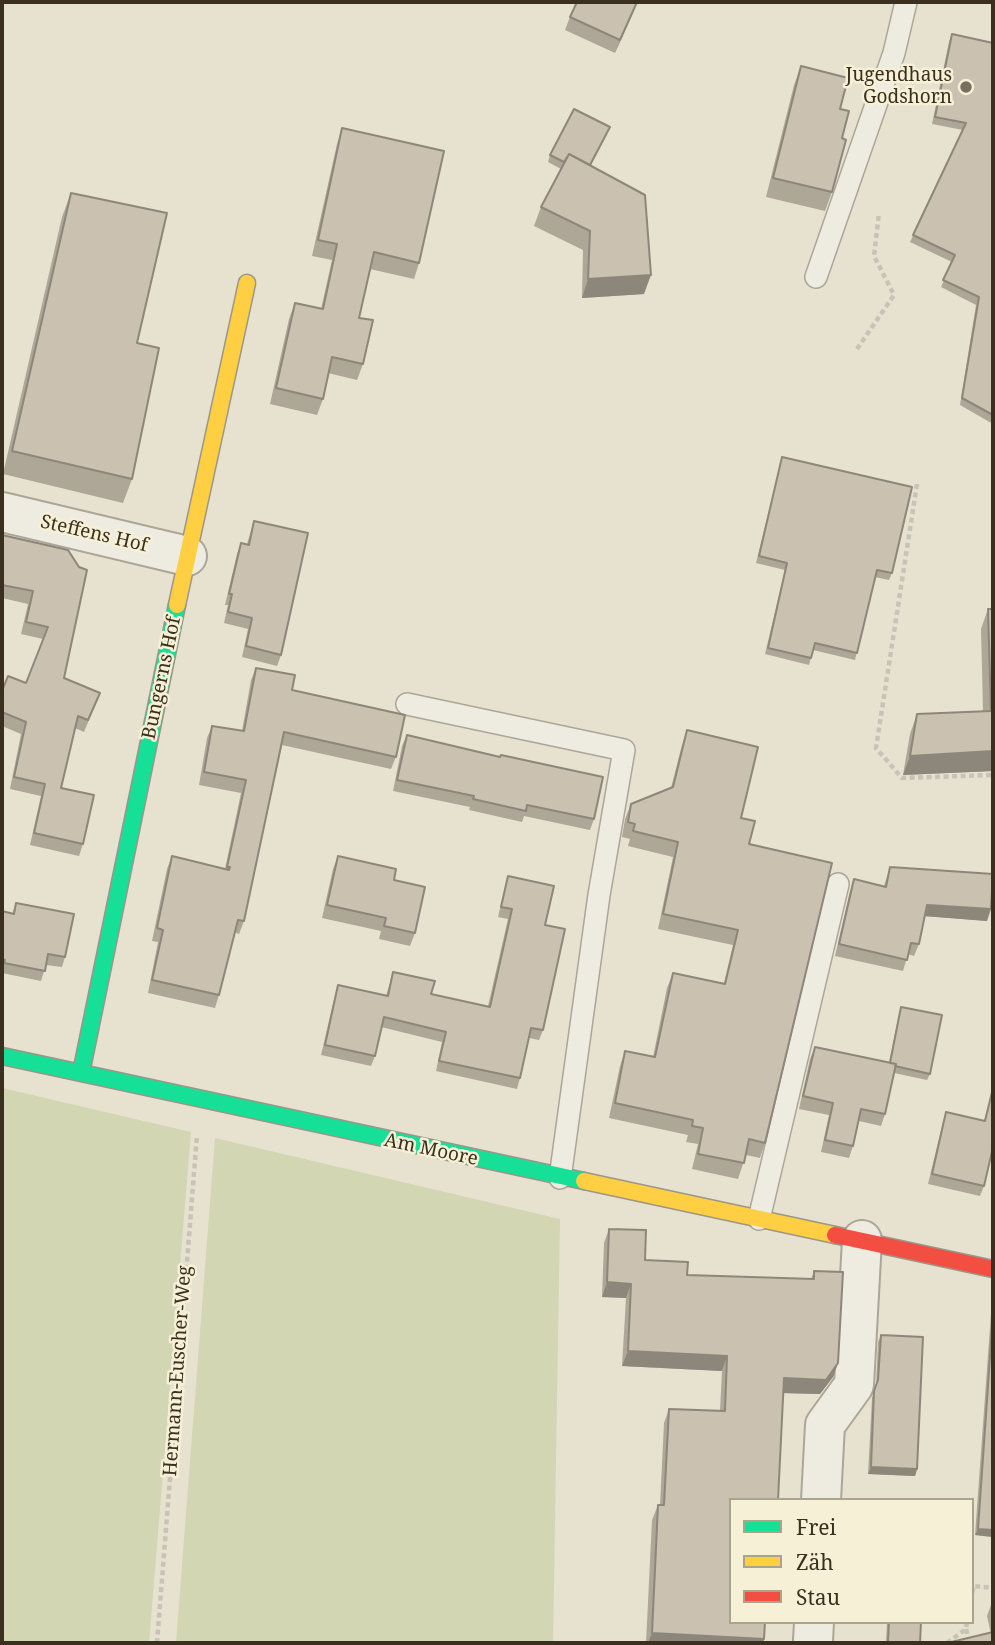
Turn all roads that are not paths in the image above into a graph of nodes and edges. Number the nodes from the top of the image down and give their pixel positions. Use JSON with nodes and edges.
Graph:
{"nodes":[{"id":1,"x":906,"y":2,"type":"edge"},
{"id":2,"x":816,"y":277,"type":"dead end"},
{"id":3,"x":247,"y":282,"type":"dead end"},
{"id":4,"x":2,"y":512,"type":"edge"},
{"id":5,"x":187,"y":556,"type":"junction"},
{"id":6,"x":407,"y":704,"type":"dead end"},
{"id":7,"x":838,"y":884,"type":"dead end"},
{"id":8,"x":2,"y":1056,"type":"edge"},
{"id":9,"x":81,"y":1073,"type":"junction"},
{"id":10,"x":560,"y":1178,"type":"junction"},
{"id":11,"x":759,"y":1219,"type":"junction"},
{"id":12,"x":862,"y":1240,"type":"junction"},
{"id":13,"x":993,"y":1269,"type":"edge"},
{"id":14,"x":821,"y":1498,"type":"edge"}],
"edges":[{"from":1,"to":2,"type":"lane"},
{"from":3,"to":5,"type":"street","name":"Bungerns Hof"},
{"from":4,"to":5,"type":"street","name":"Steffens Hof"},
{"from":5,"to":9,"type":"street","name":"Bungerns Hof"},
{"from":6,"to":10,"type":"lane"},
{"from":7,"to":11,"type":"lane"},
{"from":8,"to":9,"type":"street","name":"Am Moore"},
{"from":9,"to":10,"type":"street","name":"Am Moore"},
{"from":10,"to":11,"type":"street","name":"Am Moore"},
{"from":11,"to":12,"type":"street","name":"Am Moore"},
{"from":12,"to":13,"type":"street","name":"Am Moore"},
{"from":12,"to":14,"type":"street"}]}
